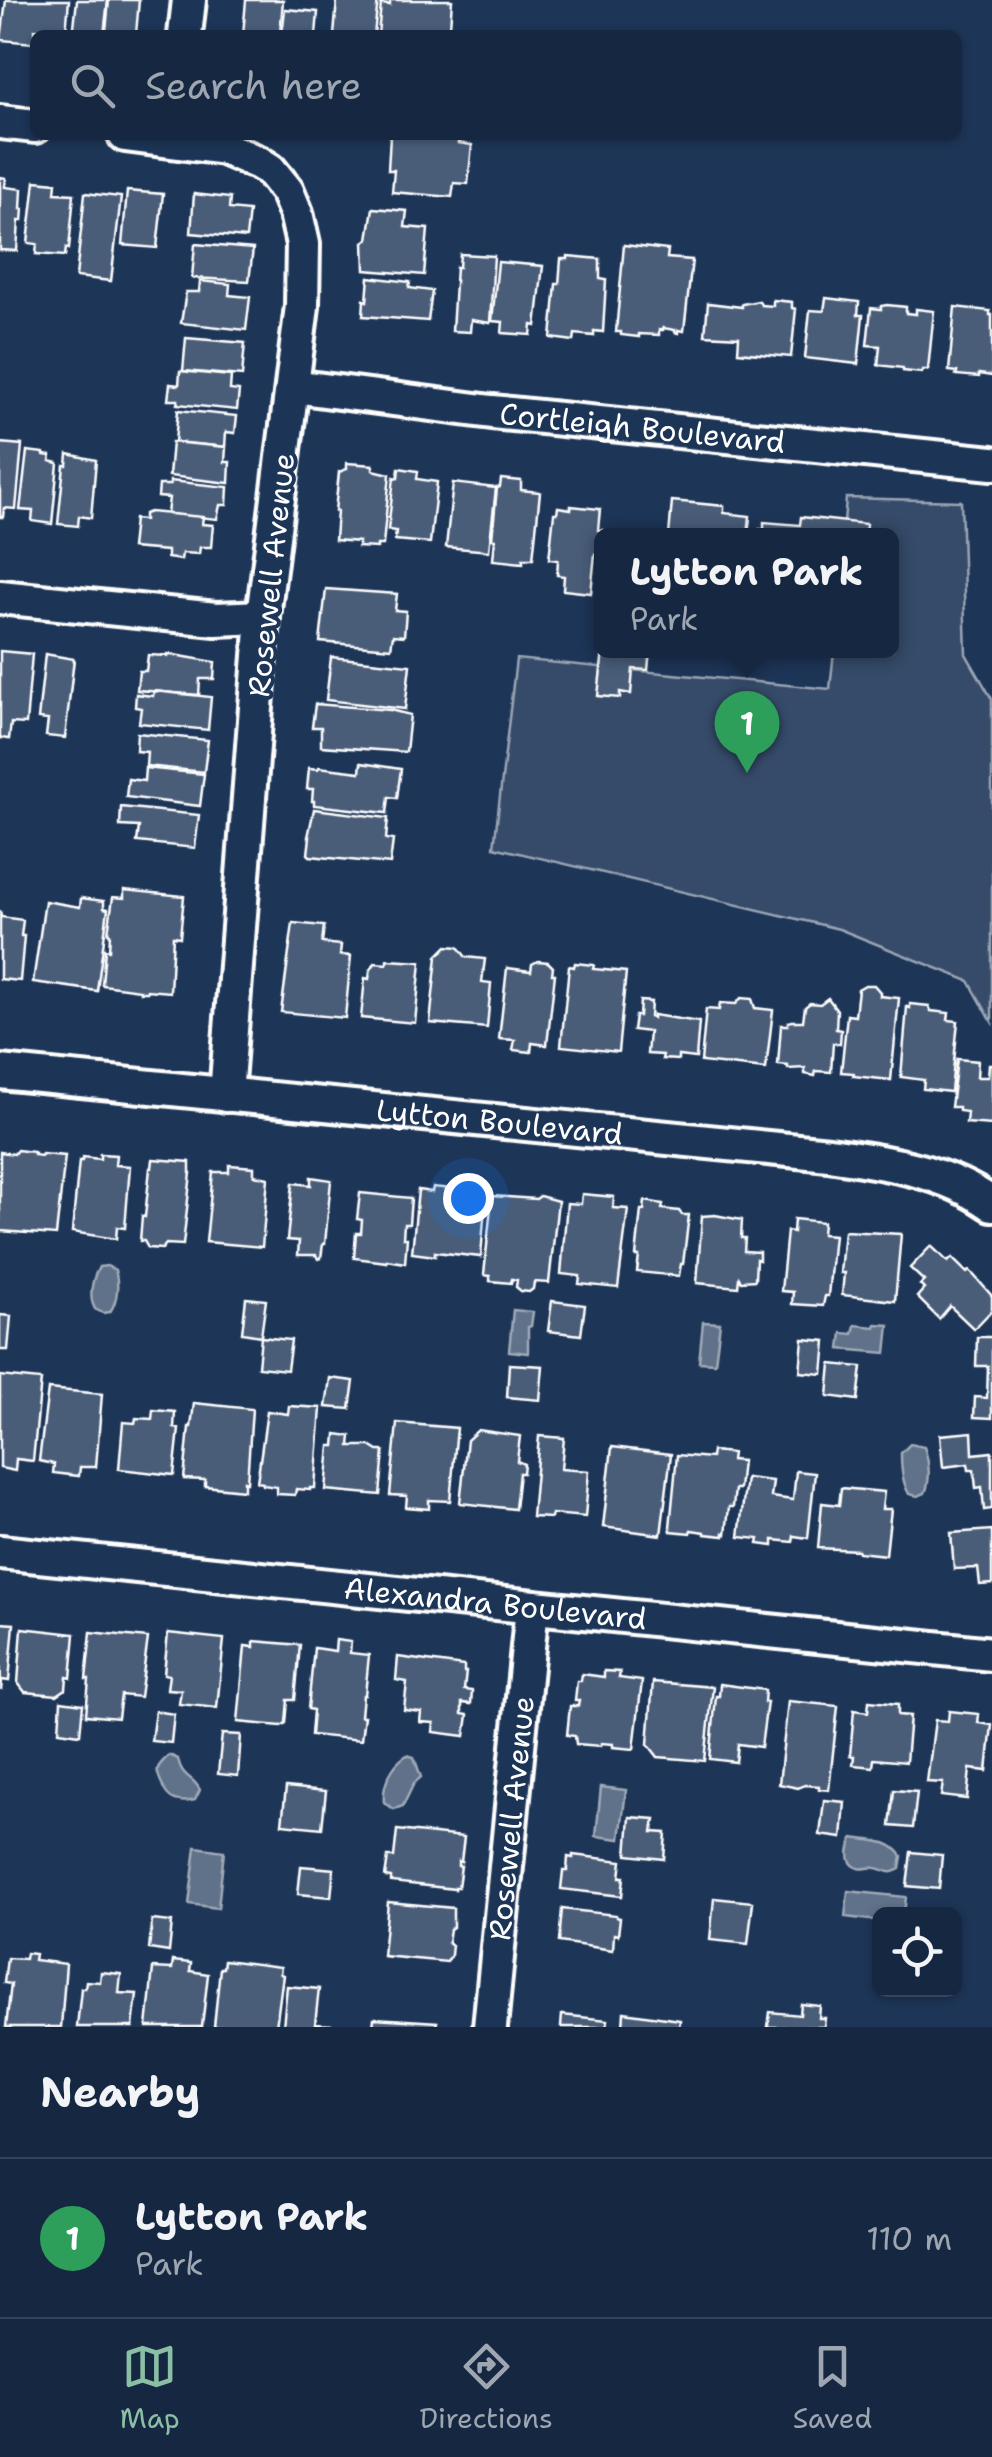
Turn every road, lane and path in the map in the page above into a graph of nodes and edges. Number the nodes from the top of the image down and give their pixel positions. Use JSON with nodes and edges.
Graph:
{"nodes":[{"id":1,"x":189,"y":0,"type":"edge"},
{"id":2,"x":186,"y":30,"type":"edge"},
{"id":3,"x":0,"y":122,"type":"edge"},
{"id":4,"x":30,"y":125,"type":"edge"},
{"id":5,"x":184,"y":140,"type":"edge"},
{"id":6,"x":292,"y":386,"type":"junction"},
{"id":7,"x":992,"y":463,"type":"edge"},
{"id":8,"x":0,"y":598,"type":"edge"},
{"id":9,"x":263,"y":617,"type":"junction"},
{"id":10,"x":0,"y":1072,"type":"edge"},
{"id":11,"x":226,"y":1095,"type":"junction"},
{"id":12,"x":992,"y":1204,"type":"edge"},
{"id":13,"x":0,"y":1552,"type":"edge"},
{"id":14,"x":532,"y":1607,"type":"junction"},
{"id":15,"x":992,"y":1654,"type":"edge"},
{"id":16,"x":490,"y":2027,"type":"edge"}],
"edges":[{"from":1,"to":2,"type":"street"},
{"from":3,"to":4,"type":"street"},
{"from":5,"to":6,"type":"street","name":"Rosewell Avenue"},
{"from":6,"to":7,"type":"street","name":"Cortleigh Boulevard"},
{"from":6,"to":9,"type":"street","name":"Rosewell Avenue"},
{"from":8,"to":9,"type":"street"},
{"from":9,"to":11,"type":"street","name":"Rosewell Avenue"},
{"from":10,"to":11,"type":"street","name":"Lytton Boulevard"},
{"from":11,"to":12,"type":"street","name":"Lytton Boulevard"},
{"from":13,"to":14,"type":"street","name":"Alexandra Boulevard"},
{"from":14,"to":15,"type":"street","name":"Alexandra Boulevard"},
{"from":14,"to":16,"type":"street","name":"Rosewell Avenue"}]}
